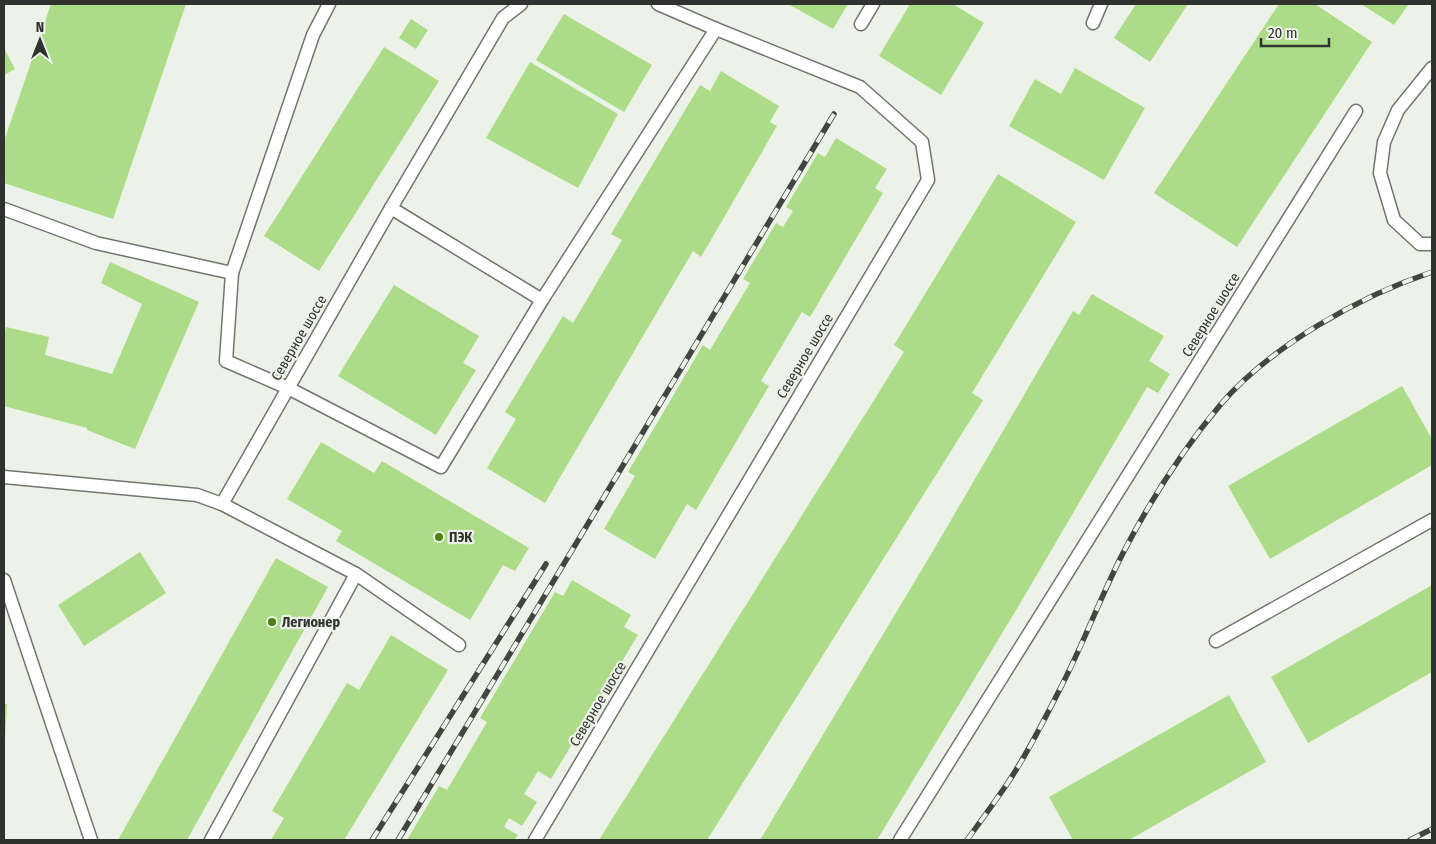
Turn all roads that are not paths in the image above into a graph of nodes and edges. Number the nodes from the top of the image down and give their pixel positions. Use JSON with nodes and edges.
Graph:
{"nodes":[{"id":1,"x":330,"y":4,"type":"edge"},
{"id":2,"x":521,"y":4,"type":"edge"},
{"id":3,"x":658,"y":4,"type":"edge"},
{"id":4,"x":873,"y":4,"type":"edge"},
{"id":5,"x":1101,"y":4,"type":"edge"},
{"id":6,"x":1093,"y":23,"type":"dead end"},
{"id":7,"x":861,"y":24,"type":"dead end"},
{"id":8,"x":716,"y":29,"type":"junction"},
{"id":9,"x":1432,"y":68,"type":"edge"},
{"id":10,"x":1356,"y":111,"type":"dead end"},
{"id":11,"x":390,"y":208,"type":"junction"},
{"id":12,"x":4,"y":209,"type":"edge"},
{"id":13,"x":1432,"y":244,"type":"edge"},
{"id":14,"x":232,"y":273,"type":"junction"},
{"id":15,"x":542,"y":300,"type":"junction"},
{"id":16,"x":288,"y":388,"type":"junction"},
{"id":17,"x":4,"y":478,"type":"edge"},
{"id":18,"x":222,"y":504,"type":"junction"},
{"id":19,"x":1432,"y":520,"type":"edge"},
{"id":20,"x":356,"y":574,"type":"junction"},
{"id":21,"x":4,"y":580,"type":"edge"},
{"id":22,"x":1216,"y":641,"type":"dead end"},
{"id":23,"x":459,"y":645,"type":"dead end"},
{"id":24,"x":91,"y":840,"type":"edge"},
{"id":25,"x":212,"y":840,"type":"edge"},
{"id":26,"x":534,"y":840,"type":"edge"},
{"id":27,"x":900,"y":840,"type":"edge"}],
"edges":[{"from":1,"to":14,"type":"lane"},
{"from":2,"to":11,"type":"lane","name":"Северное шоссе"},
{"from":3,"to":8,"type":"lane","name":"Северное шоссе"},
{"from":4,"to":7,"type":"lane"},
{"from":5,"to":6,"type":"lane"},
{"from":8,"to":15,"type":"lane"},
{"from":8,"to":26,"type":"lane","name":"Северное шоссе"},
{"from":9,"to":13,"type":"lane"},
{"from":10,"to":27,"type":"lane","name":"Северное шоссе"},
{"from":11,"to":15,"type":"lane"},
{"from":11,"to":16,"type":"lane","name":"Северное шоссе"},
{"from":12,"to":14,"type":"lane"},
{"from":14,"to":16,"type":"lane"},
{"from":15,"to":16,"type":"lane"},
{"from":16,"to":18,"type":"lane","name":"Северное шоссе"},
{"from":17,"to":18,"type":"lane"},
{"from":18,"to":20,"type":"lane"},
{"from":19,"to":22,"type":"lane"},
{"from":20,"to":23,"type":"lane"},
{"from":20,"to":25,"type":"lane"},
{"from":21,"to":24,"type":"lane"}]}
